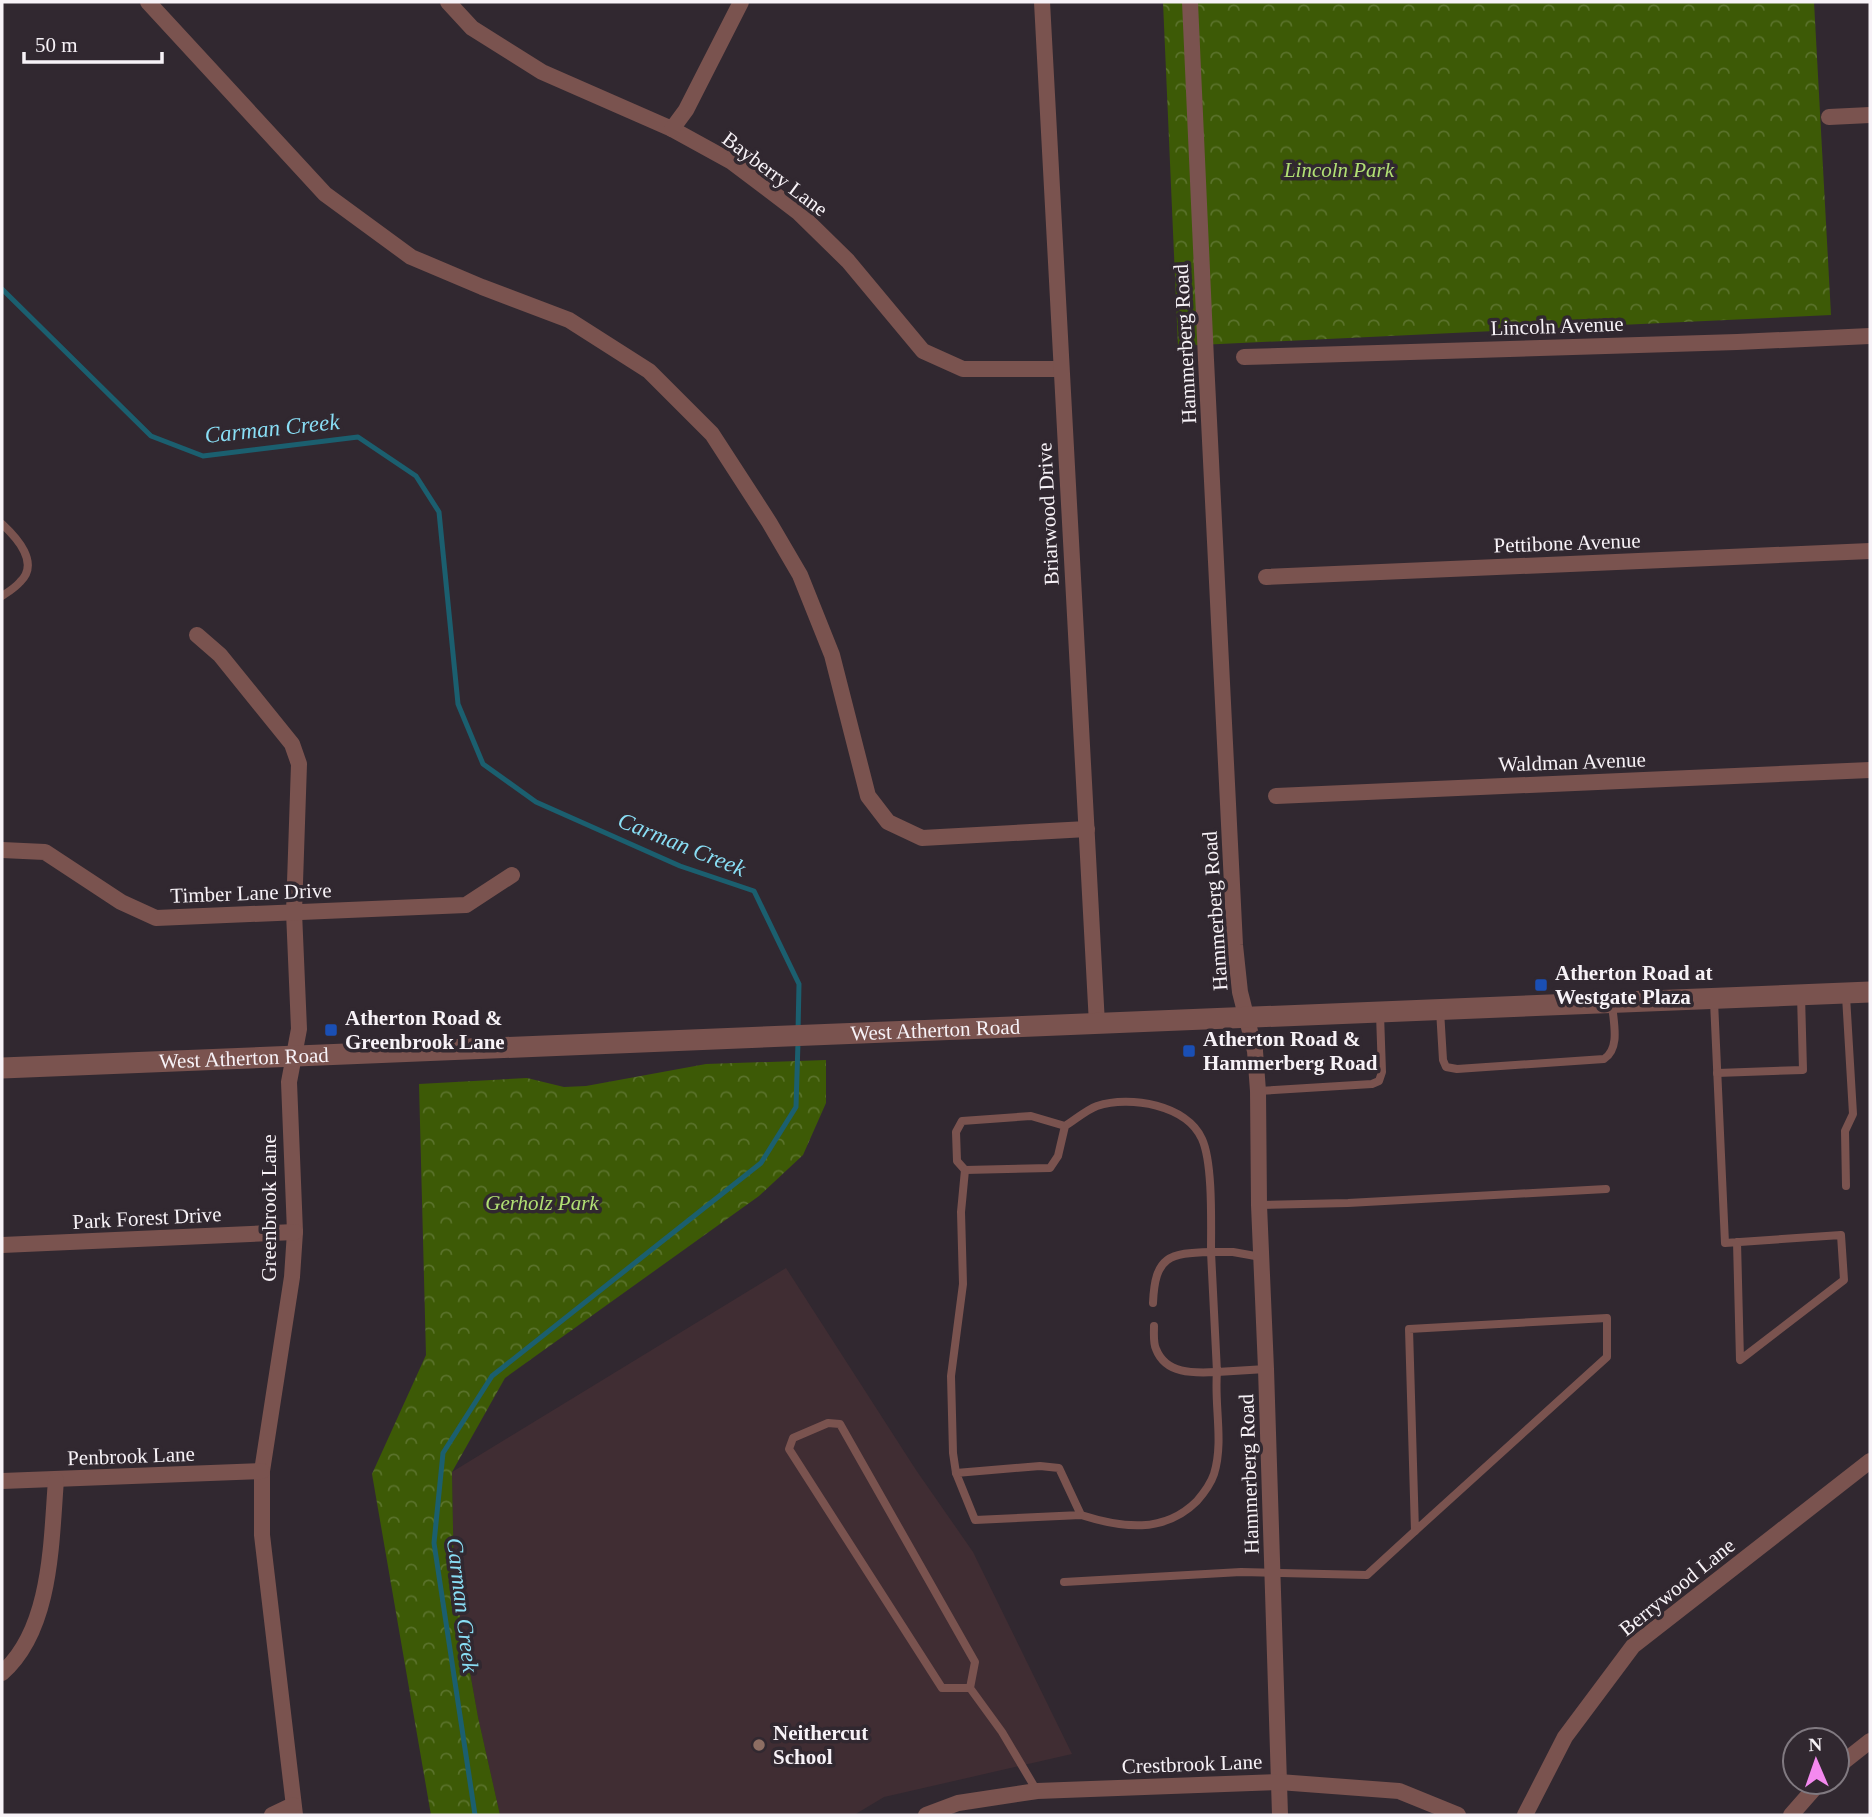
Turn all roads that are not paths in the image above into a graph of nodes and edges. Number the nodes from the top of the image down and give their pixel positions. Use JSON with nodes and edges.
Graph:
{"nodes":[{"id":1,"x":148,"y":2,"type":"edge"},
{"id":2,"x":448,"y":2,"type":"edge"},
{"id":3,"x":741,"y":2,"type":"edge"},
{"id":4,"x":1042,"y":2,"type":"edge"},
{"id":5,"x":1191,"y":2,"type":"edge"},
{"id":6,"x":1870,"y":115,"type":"edge"},
{"id":7,"x":1829,"y":117,"type":"dead end"},
{"id":8,"x":672,"y":129,"type":"junction"},
{"id":9,"x":1870,"y":336,"type":"edge"},
{"id":10,"x":1244,"y":357,"type":"dead end"},
{"id":11,"x":1060,"y":369,"type":"junction"},
{"id":12,"x":2,"y":524,"type":"edge"},
{"id":13,"x":1870,"y":551,"type":"edge"},
{"id":14,"x":1266,"y":577,"type":"dead end"},
{"id":15,"x":2,"y":596,"type":"edge"},
{"id":16,"x":197,"y":635,"type":"dead end"},
{"id":17,"x":1870,"y":770,"type":"edge"},
{"id":18,"x":1276,"y":796,"type":"dead end"},
{"id":19,"x":1087,"y":829,"type":"junction"},
{"id":20,"x":2,"y":850,"type":"edge"},
{"id":21,"x":512,"y":876,"type":"dead end"},
{"id":22,"x":294,"y":912,"type":"junction"},
{"id":23,"x":1870,"y":992,"type":"edge"},
{"id":24,"x":1846,"y":993,"type":"junction"},
{"id":25,"x":1801,"y":995,"type":"junction"},
{"id":26,"x":1714,"y":998,"type":"junction"},
{"id":27,"x":1612,"y":1003,"type":"junction"},
{"id":28,"x":1440,"y":1010,"type":"junction"},
{"id":29,"x":1380,"y":1013,"type":"junction"},
{"id":30,"x":1247,"y":1019,"type":"junction"},
{"id":31,"x":1097,"y":1024,"type":"junction"},
{"id":32,"x":294,"y":1056,"type":"junction"},
{"id":33,"x":2,"y":1068,"type":"edge"},
{"id":34,"x":1717,"y":1073,"type":"junction"},
{"id":35,"x":1258,"y":1091,"type":"junction"},
{"id":36,"x":1065,"y":1126,"type":"junction"},
{"id":37,"x":965,"y":1170,"type":"junction"},
{"id":38,"x":1846,"y":1186,"type":"dead end"},
{"id":39,"x":1606,"y":1189,"type":"dead end"},
{"id":40,"x":1259,"y":1205,"type":"junction"},
{"id":41,"x":295,"y":1232,"type":"junction"},
{"id":42,"x":1737,"y":1242,"type":"junction"},
{"id":43,"x":2,"y":1245,"type":"edge"},
{"id":44,"x":1211,"y":1252,"type":"junction"},
{"id":45,"x":1261,"y":1257,"type":"junction"},
{"id":46,"x":1153,"y":1303,"type":"dead end"},
{"id":47,"x":1153,"y":1326,"type":"dead end"},
{"id":48,"x":1266,"y":1369,"type":"junction"},
{"id":49,"x":1217,"y":1372,"type":"junction"},
{"id":50,"x":1870,"y":1461,"type":"edge"},
{"id":51,"x":262,"y":1471,"type":"junction"},
{"id":52,"x":956,"y":1473,"type":"junction"},
{"id":53,"x":57,"y":1480,"type":"junction"},
{"id":54,"x":2,"y":1481,"type":"edge"},
{"id":55,"x":1082,"y":1515,"type":"junction"},
{"id":56,"x":1415,"y":1531,"type":"junction"},
{"id":57,"x":1273,"y":1572,"type":"junction"},
{"id":58,"x":1064,"y":1582,"type":"dead end"},
{"id":59,"x":2,"y":1673,"type":"edge"},
{"id":60,"x":970,"y":1688,"type":"junction"},
{"id":61,"x":1870,"y":1741,"type":"edge"},
{"id":62,"x":1851,"y":1756,"type":"edge"},
{"id":63,"x":1279,"y":1782,"type":"junction"},
{"id":64,"x":1037,"y":1791,"type":"junction"},
{"id":65,"x":1807,"y":1796,"type":"edge"},
{"id":66,"x":294,"y":1810,"type":"edge"},
{"id":67,"x":272,"y":1815,"type":"edge"},
{"id":68,"x":926,"y":1815,"type":"edge"},
{"id":69,"x":1280,"y":1815,"type":"edge"},
{"id":70,"x":1458,"y":1815,"type":"edge"},
{"id":71,"x":1525,"y":1815,"type":"edge"},
{"id":72,"x":1791,"y":1815,"type":"edge"}],
"edges":[{"from":1,"to":19,"type":"street"},
{"from":2,"to":8,"type":"street","name":"Bayberry Lane"},
{"from":3,"to":8,"type":"street"},
{"from":4,"to":11,"type":"street","name":"Briarwood Drive"},
{"from":5,"to":30,"type":"street","name":"Hammerberg Road"},
{"from":6,"to":7,"type":"street"},
{"from":8,"to":11,"type":"street","name":"Bayberry Lane"},
{"from":9,"to":10,"type":"street","name":"Lincoln Avenue"},
{"from":11,"to":19,"type":"street","name":"Briarwood Drive"},
{"from":12,"to":15,"type":"lane"},
{"from":13,"to":14,"type":"street","name":"Pettibone Avenue"},
{"from":16,"to":22,"type":"street","name":"Greenbrook Lane"},
{"from":17,"to":18,"type":"street","name":"Waldman Avenue"},
{"from":19,"to":31,"type":"street","name":"Briarwood Drive"},
{"from":20,"to":22,"type":"street","name":"Timber Lane Drive"},
{"from":21,"to":22,"type":"street","name":"Timber Lane Drive"},
{"from":22,"to":32,"type":"street","name":"Greenbrook Lane"},
{"from":23,"to":24,"type":"street","name":"West Atherton Road"},
{"from":24,"to":25,"type":"street","name":"West Atherton Road"},
{"from":24,"to":38,"type":"lane"},
{"from":25,"to":26,"type":"street","name":"West Atherton Road"},
{"from":25,"to":34,"type":"lane"},
{"from":26,"to":27,"type":"street","name":"West Atherton Road"},
{"from":26,"to":34,"type":"lane"},
{"from":27,"to":28,"type":"street","name":"West Atherton Road"},
{"from":27,"to":28,"type":"lane"},
{"from":28,"to":29,"type":"street","name":"West Atherton Road"},
{"from":29,"to":30,"type":"street","name":"West Atherton Road"},
{"from":29,"to":35,"type":"lane"},
{"from":30,"to":31,"type":"street","name":"West Atherton Road"},
{"from":30,"to":35,"type":"street","name":"Hammerberg Road"},
{"from":31,"to":32,"type":"street","name":"West Atherton Road"},
{"from":32,"to":33,"type":"street","name":"West Atherton Road"},
{"from":32,"to":41,"type":"street","name":"Greenbrook Lane"},
{"from":34,"to":42,"type":"lane"},
{"from":35,"to":40,"type":"street","name":"Hammerberg Road"},
{"from":36,"to":37,"type":"lane"},
{"from":36,"to":37,"type":"lane"},
{"from":36,"to":44,"type":"lane"},
{"from":37,"to":52,"type":"lane"},
{"from":39,"to":40,"type":"lane"},
{"from":40,"to":45,"type":"street","name":"Hammerberg Road"},
{"from":41,"to":43,"type":"street","name":"Park Forest Drive"},
{"from":41,"to":51,"type":"street","name":"Greenbrook Lane"},
{"from":42,"to":42,"type":"lane"},
{"from":44,"to":45,"type":"lane"},
{"from":44,"to":46,"type":"lane"},
{"from":44,"to":49,"type":"lane"},
{"from":45,"to":48,"type":"street","name":"Hammerberg Road"},
{"from":47,"to":49,"type":"lane"},
{"from":48,"to":49,"type":"lane"},
{"from":48,"to":57,"type":"street","name":"Hammerberg Road"},
{"from":49,"to":55,"type":"lane"},
{"from":50,"to":71,"type":"street","name":"Berrywood Lane"},
{"from":51,"to":53,"type":"street","name":"Penbrook Lane"},
{"from":51,"to":66,"type":"street","name":"Greenbrook Lane"},
{"from":52,"to":55,"type":"lane"},
{"from":52,"to":55,"type":"lane"},
{"from":53,"to":54,"type":"street","name":"Penbrook Lane"},
{"from":53,"to":59,"type":"street"},
{"from":56,"to":56,"type":"lane"},
{"from":56,"to":57,"type":"lane"},
{"from":57,"to":58,"type":"lane"},
{"from":57,"to":63,"type":"street","name":"Hammerberg Road"},
{"from":60,"to":60,"type":"lane"},
{"from":60,"to":64,"type":"lane"},
{"from":61,"to":62,"type":"street"},
{"from":63,"to":64,"type":"street","name":"Crestbrook Lane"},
{"from":63,"to":69,"type":"street","name":"Hammerberg Road"},
{"from":63,"to":70,"type":"street","name":"Crestbrook Lane"},
{"from":64,"to":68,"type":"street","name":"Crestbrook Lane"},
{"from":65,"to":72,"type":"street"},
{"from":66,"to":67,"type":"street"}]}
